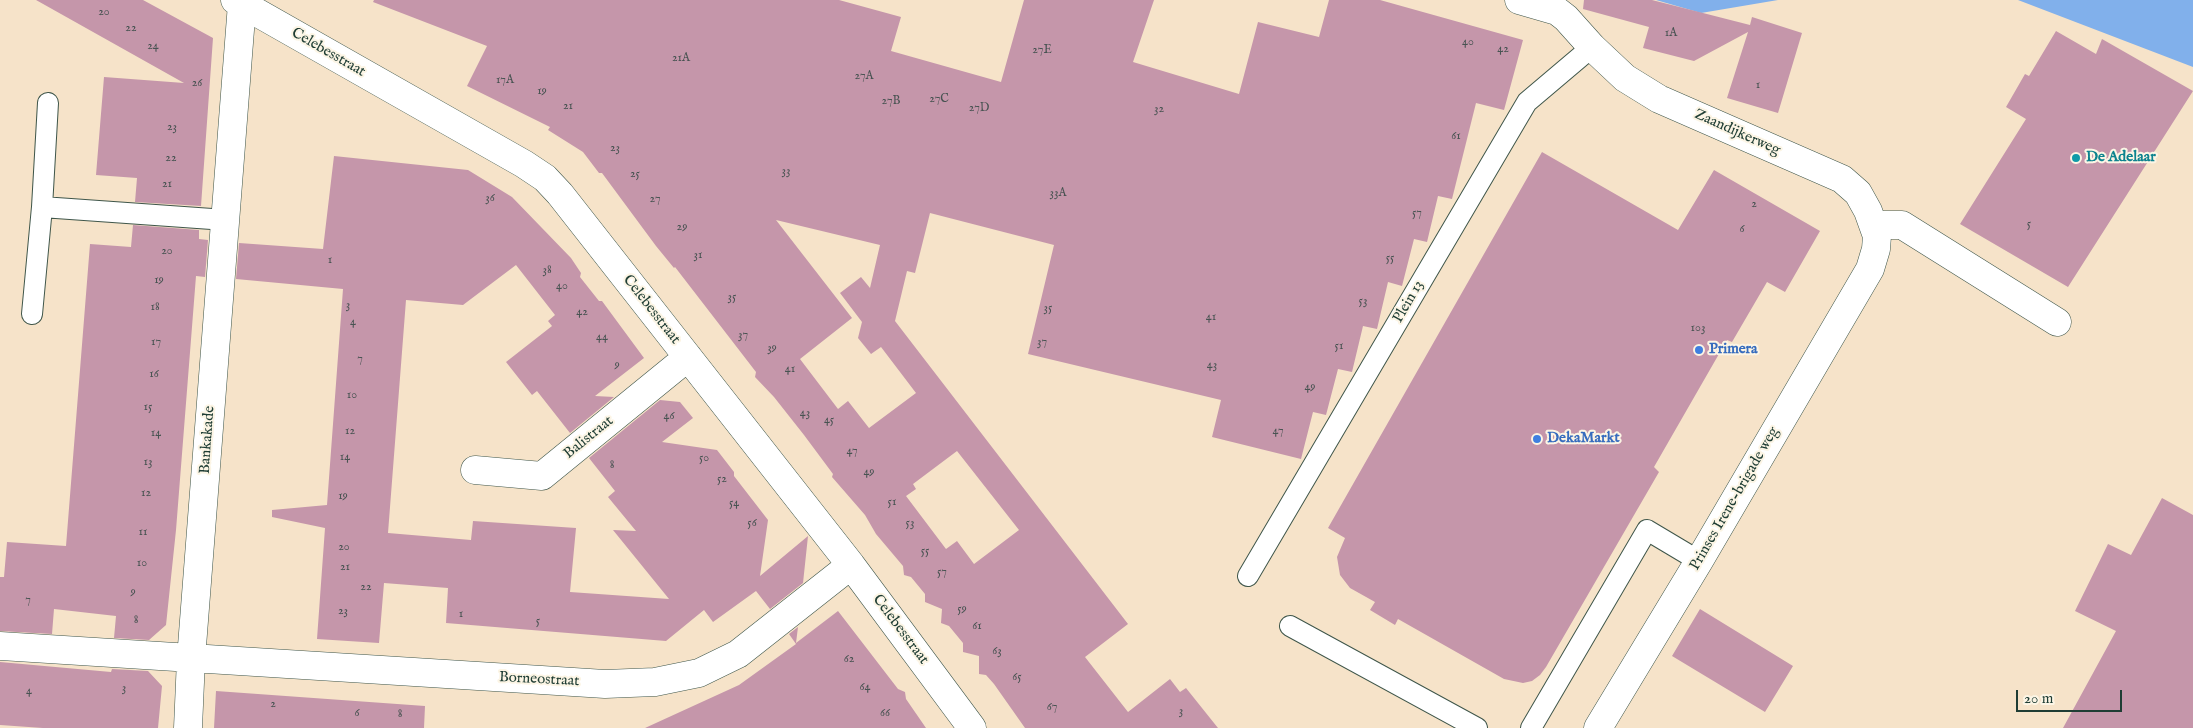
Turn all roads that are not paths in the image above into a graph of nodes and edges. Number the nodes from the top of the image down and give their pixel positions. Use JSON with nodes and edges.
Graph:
{"nodes":[{"id":1,"x":1519,"y":0,"type":"edge"},
{"id":2,"x":238,"y":2,"type":"edge"},
{"id":3,"x":1592,"y":47,"type":"junction"},
{"id":4,"x":48,"y":103,"type":"dead end"},
{"id":5,"x":42,"y":207,"type":"junction"},
{"id":6,"x":226,"y":220,"type":"junction"},
{"id":7,"x":1874,"y":224,"type":"junction"},
{"id":8,"x":1870,"y":269,"type":"joint"},
{"id":9,"x":32,"y":314,"type":"dead end"},
{"id":10,"x":2057,"y":322,"type":"dead end"},
{"id":11,"x":688,"y":357,"type":"junction"},
{"id":12,"x":475,"y":470,"type":"dead end"},
{"id":13,"x":1699,"y":561,"type":"junction"},
{"id":14,"x":851,"y":565,"type":"junction"},
{"id":15,"x":1248,"y":576,"type":"dead end"},
{"id":16,"x":1290,"y":626,"type":"dead end"},
{"id":17,"x":0,"y":646,"type":"edge"},
{"id":18,"x":191,"y":659,"type":"junction"},
{"id":19,"x":188,"y":728,"type":"edge"},
{"id":20,"x":972,"y":728,"type":"edge"},
{"id":21,"x":1477,"y":728,"type":"edge"},
{"id":22,"x":1531,"y":728,"type":"edge"},
{"id":23,"x":1598,"y":728,"type":"edge"}],
"edges":[{"from":1,"to":3,"type":"street","name":"Zaandijkerweg"},
{"from":2,"to":6,"type":"street","name":"Bankakade"},
{"from":2,"to":11,"type":"street","name":"Celebesstraat"},
{"from":3,"to":7,"type":"street","name":"Zaandijkerweg"},
{"from":3,"to":15,"type":"lane","name":"Plein 13"},
{"from":4,"to":5,"type":"lane"},
{"from":5,"to":6,"type":"lane"},
{"from":5,"to":9,"type":"lane"},
{"from":6,"to":18,"type":"street","name":"Bankakade"},
{"from":7,"to":8,"type":"street","name":"Zaandijkerweg"},
{"from":7,"to":10,"type":"street"},
{"from":8,"to":13,"type":"street","name":"Prinses Irene-brigade weg"},
{"from":11,"to":12,"type":"street","name":"Balistraat"},
{"from":11,"to":14,"type":"street","name":"Celebesstraat"},
{"from":13,"to":22,"type":"lane"},
{"from":13,"to":23,"type":"street","name":"Prinses Irene-brigade weg"},
{"from":14,"to":18,"type":"street","name":"Borneostraat"},
{"from":14,"to":20,"type":"street","name":"Celebesstraat"},
{"from":16,"to":21,"type":"lane"},
{"from":17,"to":18,"type":"street"},
{"from":18,"to":19,"type":"street","name":"Bankakade"}]}
